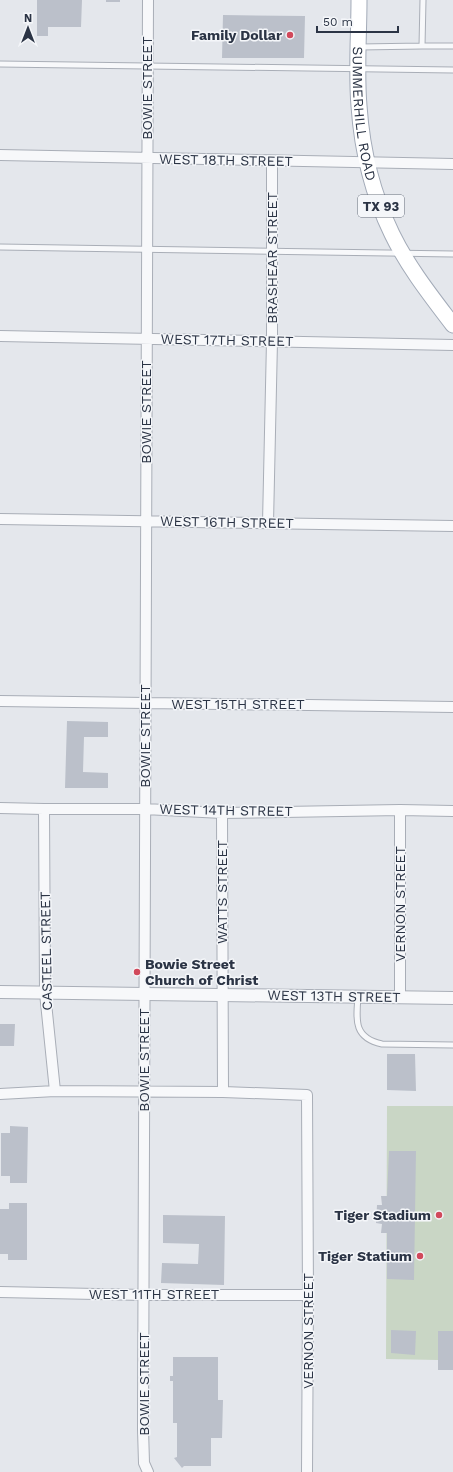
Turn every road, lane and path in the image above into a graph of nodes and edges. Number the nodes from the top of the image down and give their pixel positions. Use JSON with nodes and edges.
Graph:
{"nodes":[{"id":1,"x":148,"y":0,"type":"edge"},
{"id":2,"x":360,"y":0,"type":"edge"},
{"id":3,"x":423,"y":0,"type":"edge"},
{"id":4,"x":422,"y":46,"type":"junction"},
{"id":5,"x":453,"y":46,"type":"edge"},
{"id":6,"x":359,"y":47,"type":"junction"},
{"id":7,"x":0,"y":64,"type":"edge"},
{"id":8,"x":147,"y":66,"type":"junction"},
{"id":9,"x":358,"y":69,"type":"junction"},
{"id":10,"x":453,"y":70,"type":"edge"},
{"id":11,"x":0,"y":155,"type":"edge"},
{"id":12,"x":147,"y":158,"type":"junction"},
{"id":13,"x":272,"y":161,"type":"junction"},
{"id":14,"x":367,"y":162,"type":"junction"},
{"id":15,"x":453,"y":164,"type":"edge"},
{"id":16,"x":0,"y":247,"type":"edge"},
{"id":17,"x":147,"y":249,"type":"junction"},
{"id":18,"x":272,"y":251,"type":"junction"},
{"id":19,"x":403,"y":253,"type":"junction"},
{"id":20,"x":453,"y":254,"type":"edge"},
{"id":21,"x":453,"y":325,"type":"edge"},
{"id":22,"x":0,"y":336,"type":"edge"},
{"id":23,"x":146,"y":339,"type":"junction"},
{"id":24,"x":272,"y":341,"type":"junction"},
{"id":25,"x":453,"y":345,"type":"edge"},
{"id":26,"x":0,"y":519,"type":"edge"},
{"id":27,"x":146,"y":521,"type":"junction"},
{"id":28,"x":268,"y":523,"type":"junction"},
{"id":29,"x":453,"y":526,"type":"edge"},
{"id":30,"x":0,"y":701,"type":"edge"},
{"id":31,"x":146,"y":704,"type":"junction"},
{"id":32,"x":453,"y":707,"type":"edge"},
{"id":33,"x":0,"y":808,"type":"edge"},
{"id":34,"x":145,"y":809,"type":"junction"},
{"id":35,"x":44,"y":810,"type":"junction"},
{"id":36,"x":400,"y":810,"type":"junction"},
{"id":37,"x":453,"y":811,"type":"edge"},
{"id":38,"x":222,"y":813,"type":"junction"},
{"id":39,"x":0,"y":992,"type":"edge"},
{"id":40,"x":45,"y":993,"type":"junction"},
{"id":41,"x":145,"y":994,"type":"junction"},
{"id":42,"x":222,"y":995,"type":"junction"},
{"id":43,"x":358,"y":997,"type":"junction"},
{"id":44,"x":400,"y":997,"type":"junction"},
{"id":45,"x":453,"y":998,"type":"edge"},
{"id":46,"x":453,"y":1045,"type":"edge"},
{"id":47,"x":55,"y":1091,"type":"junction"},
{"id":48,"x":144,"y":1092,"type":"junction"},
{"id":49,"x":223,"y":1092,"type":"junction"},
{"id":50,"x":0,"y":1094,"type":"edge"},
{"id":51,"x":0,"y":1292,"type":"edge"},
{"id":52,"x":144,"y":1295,"type":"junction"},
{"id":53,"x":308,"y":1295,"type":"junction"},
{"id":54,"x":148,"y":1472,"type":"edge"},
{"id":55,"x":307,"y":1472,"type":"edge"}],
"edges":[{"from":1,"to":8,"type":"street","name":"BOWIE STREET"},
{"from":2,"to":6,"type":"main road","name":"SUMMERHILL ROAD","number":"TX 93"},
{"from":3,"to":4,"type":"lane"},
{"from":4,"to":5,"type":"lane"},
{"from":4,"to":6,"type":"lane"},
{"from":6,"to":9,"type":"main road","name":"SUMMERHILL ROAD","number":"TX 93"},
{"from":7,"to":8,"type":"lane"},
{"from":8,"to":9,"type":"lane"},
{"from":8,"to":12,"type":"street","name":"BOWIE STREET"},
{"from":9,"to":10,"type":"lane"},
{"from":9,"to":14,"type":"main road","name":"SUMMERHILL ROAD","number":"TX 93"},
{"from":11,"to":12,"type":"street","name":"WEST 18TH STREET"},
{"from":12,"to":13,"type":"street","name":"WEST 18TH STREET"},
{"from":12,"to":17,"type":"street","name":"BOWIE STREET"},
{"from":13,"to":14,"type":"street","name":"WEST 18TH STREET"},
{"from":13,"to":18,"type":"street","name":"BRASHEAR STREET"},
{"from":14,"to":15,"type":"street","name":"WEST 18TH STREET"},
{"from":14,"to":19,"type":"main road","name":"SUMMERHILL ROAD","number":"TX 93"},
{"from":16,"to":17,"type":"lane"},
{"from":17,"to":18,"type":"lane"},
{"from":17,"to":23,"type":"street","name":"BOWIE STREET"},
{"from":18,"to":19,"type":"lane"},
{"from":18,"to":24,"type":"street","name":"BRASHEAR STREET"},
{"from":19,"to":20,"type":"lane"},
{"from":19,"to":21,"type":"main road","name":"SUMMERHILL ROAD","number":"TX 93"},
{"from":22,"to":23,"type":"street","name":"WEST 17TH STREET"},
{"from":23,"to":24,"type":"street","name":"WEST 17TH STREET"},
{"from":23,"to":27,"type":"street","name":"BOWIE STREET"},
{"from":24,"to":25,"type":"street","name":"WEST 17TH STREET"},
{"from":24,"to":28,"type":"street","name":"BRASHEAR STREET"},
{"from":26,"to":27,"type":"street","name":"WEST 16TH STREET"},
{"from":27,"to":28,"type":"street","name":"WEST 16TH STREET"},
{"from":27,"to":31,"type":"street","name":"BOWIE STREET"},
{"from":28,"to":29,"type":"street","name":"WEST 16TH STREET"},
{"from":30,"to":31,"type":"street","name":"WEST 15TH STREET"},
{"from":31,"to":32,"type":"street","name":"WEST 15TH STREET"},
{"from":31,"to":34,"type":"street","name":"BOWIE STREET"},
{"from":33,"to":35,"type":"street","name":"WEST 14TH STREET"},
{"from":34,"to":35,"type":"street","name":"WEST 14TH STREET"},
{"from":34,"to":38,"type":"street","name":"WEST 14TH STREET"},
{"from":34,"to":41,"type":"street","name":"BOWIE STREET"},
{"from":35,"to":40,"type":"street","name":"CASTEEL STREET"},
{"from":36,"to":37,"type":"street","name":"WEST 14TH STREET"},
{"from":36,"to":38,"type":"street","name":"WEST 14TH STREET"},
{"from":36,"to":44,"type":"street","name":"VERNON STREET"},
{"from":38,"to":42,"type":"street","name":"WATTS STREET"},
{"from":39,"to":40,"type":"street","name":"WEST 13TH STREET"},
{"from":40,"to":41,"type":"street","name":"WEST 13TH STREET"},
{"from":40,"to":47,"type":"street","name":"CASTEEL STREET"},
{"from":41,"to":42,"type":"street","name":"WEST 13TH STREET"},
{"from":41,"to":48,"type":"street","name":"BOWIE STREET"},
{"from":42,"to":43,"type":"street","name":"WEST 13TH STREET"},
{"from":42,"to":49,"type":"street","name":"WATTS STREET"},
{"from":43,"to":44,"type":"street","name":"WEST 13TH STREET"},
{"from":43,"to":46,"type":"lane"},
{"from":44,"to":45,"type":"street","name":"WEST 13TH STREET"},
{"from":47,"to":48,"type":"street"},
{"from":47,"to":50,"type":"street"},
{"from":48,"to":49,"type":"street"},
{"from":48,"to":52,"type":"street","name":"BOWIE STREET"},
{"from":49,"to":53,"type":"street","name":"VERNON STREET"},
{"from":51,"to":52,"type":"street","name":"WEST 11TH STREET"},
{"from":52,"to":53,"type":"street","name":"WEST 11TH STREET"},
{"from":52,"to":54,"type":"street","name":"BOWIE STREET"},
{"from":53,"to":55,"type":"street","name":"VERNON STREET"}]}
